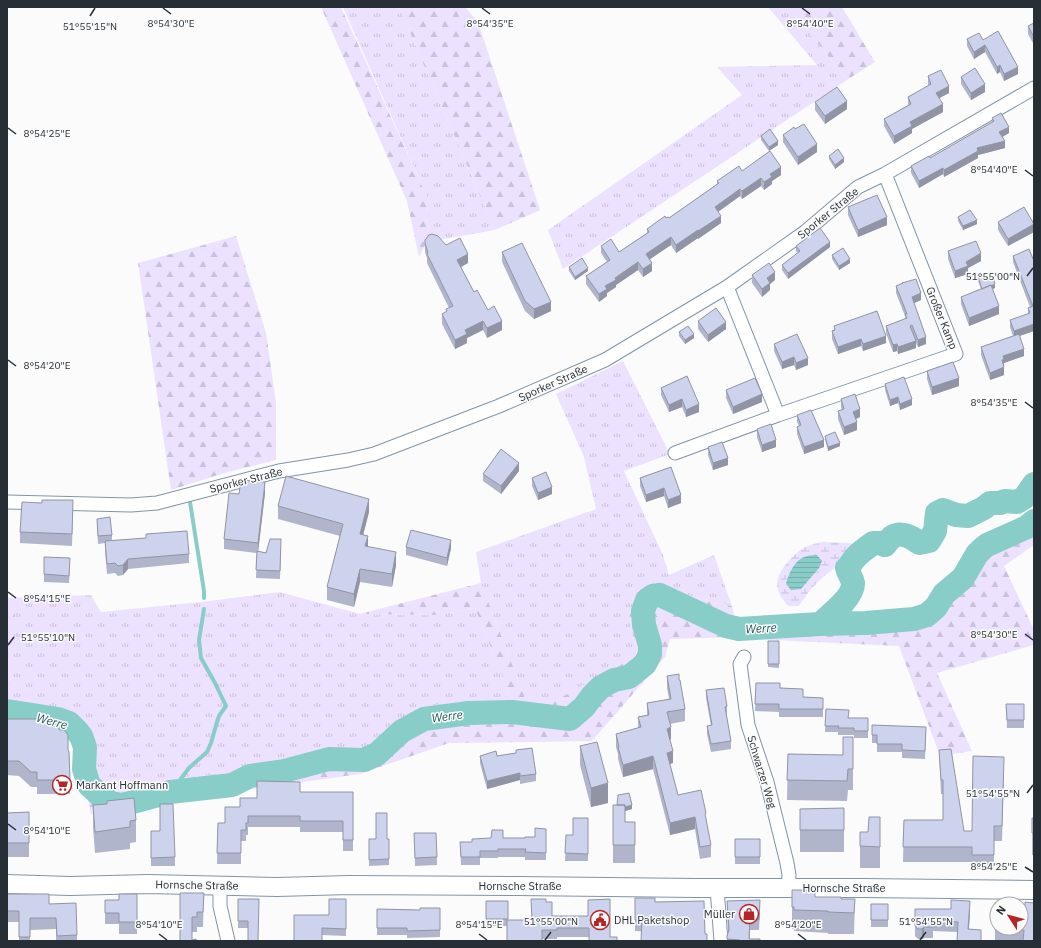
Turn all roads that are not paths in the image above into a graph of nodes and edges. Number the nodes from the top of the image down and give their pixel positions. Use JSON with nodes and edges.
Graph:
{"nodes":[{"id":1,"x":1034,"y":88,"type":"edge"},
{"id":2,"x":885,"y":174,"type":"junction"},
{"id":3,"x":727,"y":287,"type":"junction"},
{"id":4,"x":778,"y":415,"type":"junction"},
{"id":5,"x":675,"y":453,"type":"dead end"},
{"id":6,"x":7,"y":502,"type":"edge"},
{"id":7,"x":744,"y":657,"type":"dead end"},
{"id":8,"x":7,"y":884,"type":"edge"},
{"id":9,"x":220,"y":885,"type":"junction"},
{"id":10,"x":717,"y":888,"type":"junction"},
{"id":11,"x":788,"y":888,"type":"junction"},
{"id":12,"x":1034,"y":890,"type":"edge"},
{"id":13,"x":228,"y":941,"type":"edge"},
{"id":14,"x":721,"y":941,"type":"edge"}],
"edges":[{"from":1,"to":2,"type":"street","name":"Sporker Straße"},
{"from":2,"to":3,"type":"street","name":"Sporker Straße"},
{"from":2,"to":4,"type":"street","name":"Großer Kamp"},
{"from":3,"to":4,"type":"street"},
{"from":3,"to":6,"type":"street","name":"Sporker Straße"},
{"from":4,"to":5,"type":"street","name":"Großer Kamp"},
{"from":7,"to":11,"type":"street","name":"Schwarzer Weg"},
{"from":8,"to":9,"type":"main road","name":"Hornsche Straße"},
{"from":9,"to":10,"type":"main road","name":"Hornsche Straße"},
{"from":9,"to":13,"type":"street"},
{"from":10,"to":11,"type":"main road","name":"Hornsche Straße"},
{"from":10,"to":14,"type":"street"},
{"from":11,"to":12,"type":"main road","name":"Hornsche Straße"}]}
